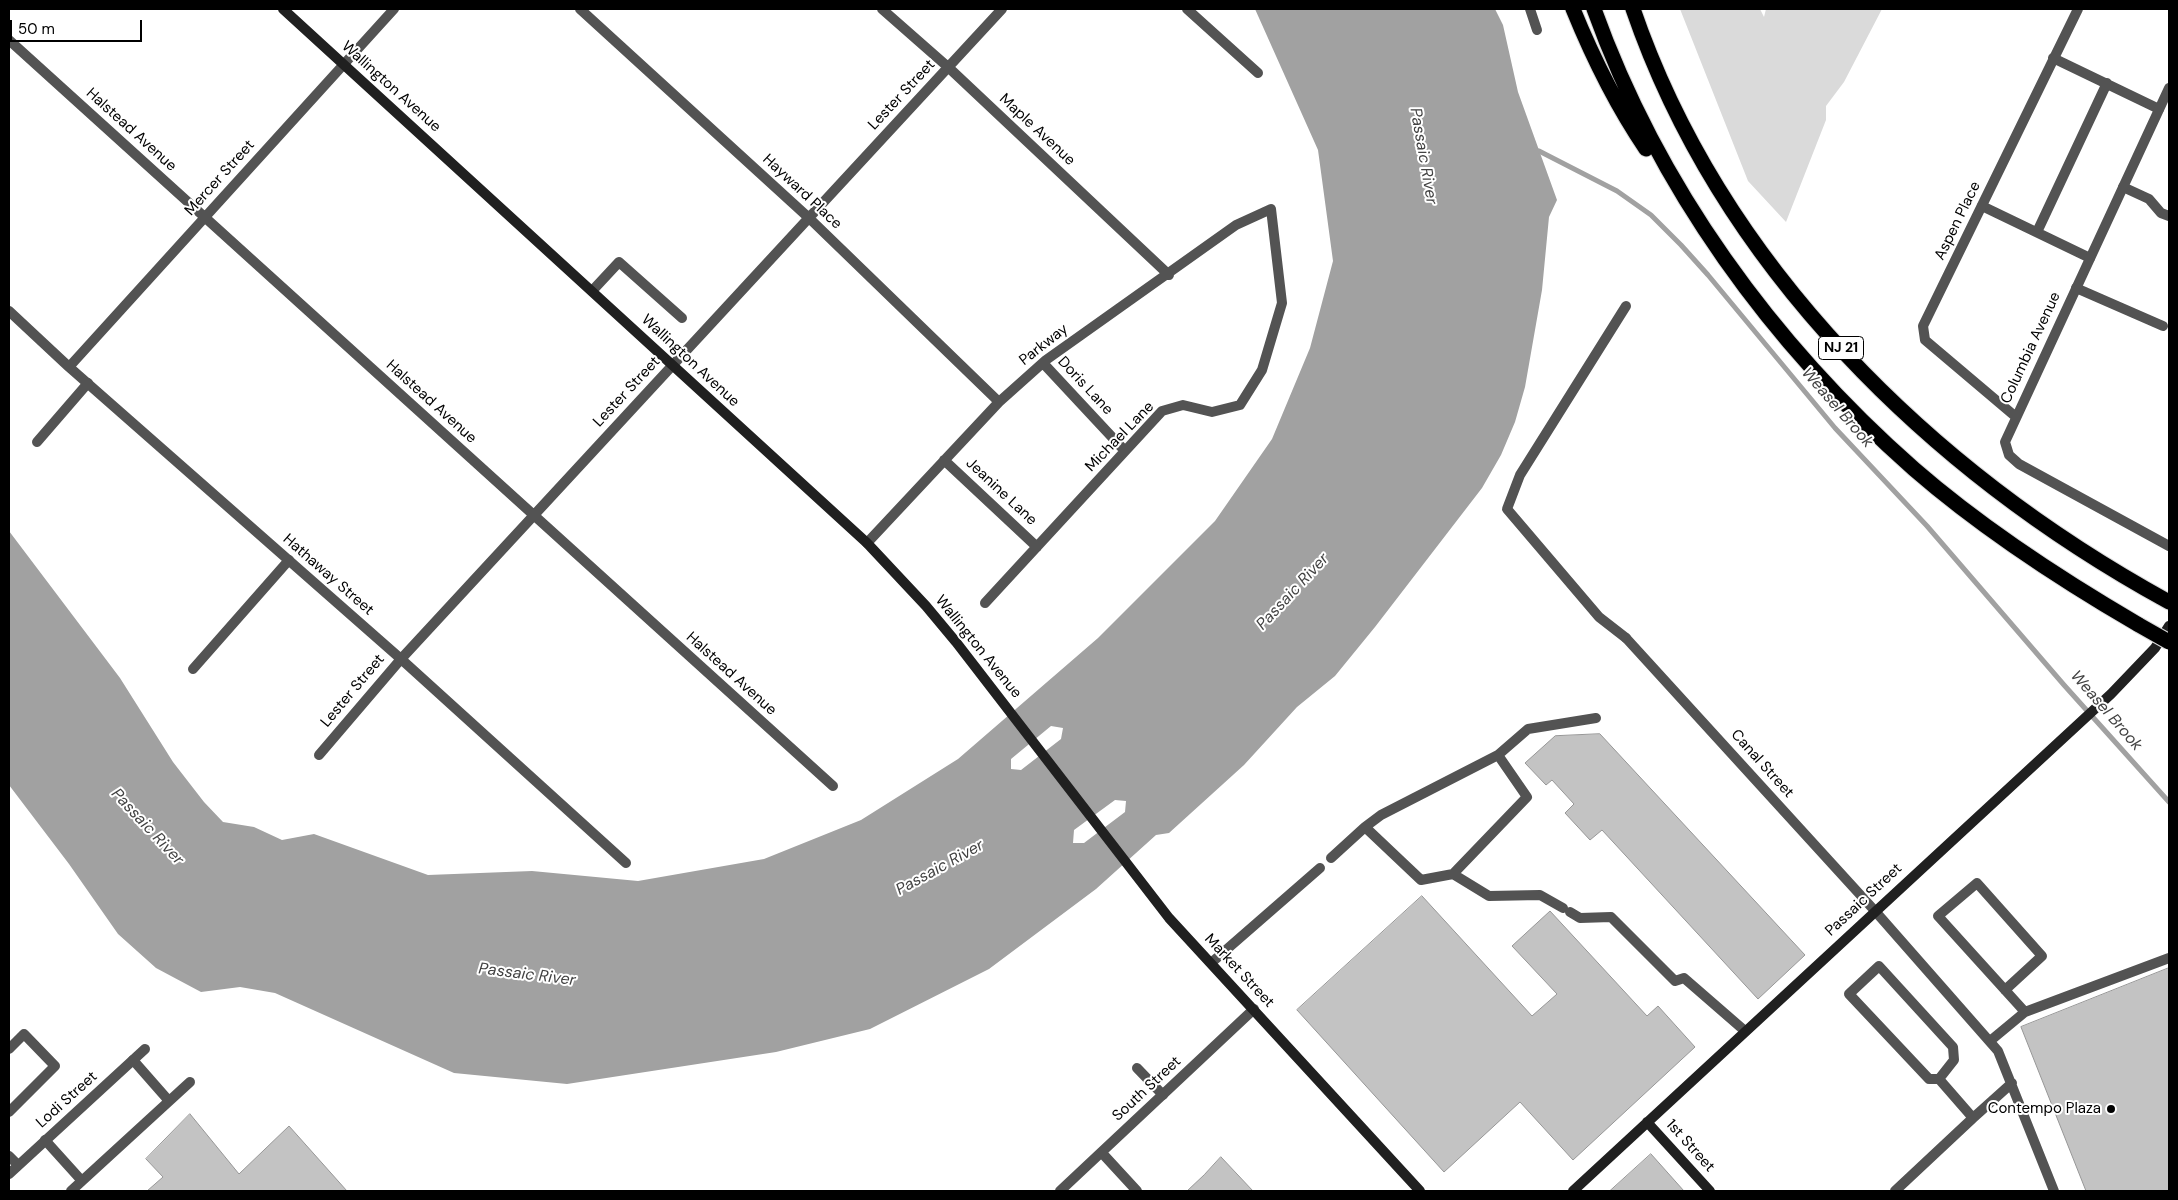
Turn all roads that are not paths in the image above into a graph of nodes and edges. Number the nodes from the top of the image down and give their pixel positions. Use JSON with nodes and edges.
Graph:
{"nodes":[{"id":1,"x":283,"y":9,"type":"edge"},
{"id":2,"x":394,"y":9,"type":"edge"},
{"id":3,"x":580,"y":9,"type":"edge"},
{"id":4,"x":882,"y":9,"type":"edge"},
{"id":5,"x":1002,"y":9,"type":"edge"},
{"id":6,"x":1187,"y":9,"type":"edge"},
{"id":7,"x":1530,"y":9,"type":"edge"},
{"id":8,"x":1574,"y":9,"type":"edge"},
{"id":9,"x":1594,"y":9,"type":"edge"},
{"id":10,"x":1633,"y":9,"type":"edge"},
{"id":11,"x":2078,"y":9,"type":"edge"},
{"id":12,"x":1537,"y":30,"type":"dead end"},
{"id":13,"x":9,"y":40,"type":"edge"},
{"id":14,"x":2054,"y":58,"type":"junction"},
{"id":15,"x":344,"y":64,"type":"junction"},
{"id":16,"x":948,"y":67,"type":"junction"},
{"id":17,"x":1258,"y":73,"type":"dead end"},
{"id":18,"x":2107,"y":84,"type":"junction"},
{"id":19,"x":2169,"y":88,"type":"edge"},
{"id":20,"x":2159,"y":108,"type":"junction"},
{"id":21,"x":2123,"y":187,"type":"junction"},
{"id":22,"x":1982,"y":206,"type":"junction"},
{"id":23,"x":1271,"y":210,"type":"joint"},
{"id":24,"x":1695,"y":216,"type":"junction"},
{"id":25,"x":2169,"y":216,"type":"edge"},
{"id":26,"x":204,"y":217,"type":"junction"},
{"id":27,"x":809,"y":218,"type":"junction"},
{"id":28,"x":2037,"y":232,"type":"junction"},
{"id":29,"x":2090,"y":258,"type":"junction"},
{"id":30,"x":1169,"y":275,"type":"junction"},
{"id":31,"x":2076,"y":288,"type":"junction"},
{"id":32,"x":592,"y":292,"type":"junction"},
{"id":33,"x":1626,"y":306,"type":"dead end"},
{"id":34,"x":9,"y":311,"type":"edge"},
{"id":35,"x":682,"y":318,"type":"dead end"},
{"id":36,"x":2163,"y":326,"type":"dead end"},
{"id":37,"x":1043,"y":363,"type":"junction"},
{"id":38,"x":672,"y":365,"type":"junction"},
{"id":39,"x":69,"y":367,"type":"junction"},
{"id":40,"x":88,"y":383,"type":"junction"},
{"id":41,"x":999,"y":402,"type":"junction"},
{"id":42,"x":2016,"y":417,"type":"junction"},
{"id":43,"x":37,"y":442,"type":"dead end"},
{"id":44,"x":1125,"y":451,"type":"junction"},
{"id":45,"x":944,"y":460,"type":"junction"},
{"id":46,"x":533,"y":516,"type":"junction"},
{"id":47,"x":866,"y":544,"type":"junction"},
{"id":48,"x":2169,"y":546,"type":"edge"},
{"id":49,"x":1037,"y":547,"type":"junction"},
{"id":50,"x":289,"y":560,"type":"junction"},
{"id":51,"x":2169,"y":602,"type":"edge"},
{"id":52,"x":985,"y":603,"type":"dead end"},
{"id":53,"x":2169,"y":626,"type":"edge"},
{"id":54,"x":2169,"y":642,"type":"edge"},
{"id":55,"x":401,"y":659,"type":"junction"},
{"id":56,"x":193,"y":669,"type":"dead end"},
{"id":57,"x":1596,"y":718,"type":"dead end"},
{"id":58,"x":318,"y":755,"type":"dead end"},
{"id":59,"x":1498,"y":755,"type":"junction"},
{"id":60,"x":1048,"y":761,"type":"joint"},
{"id":61,"x":832,"y":786,"type":"dead end"},
{"id":62,"x":1365,"y":826,"type":"junction"},
{"id":63,"x":1331,"y":858,"type":"dead end"},
{"id":64,"x":626,"y":863,"type":"dead end"},
{"id":65,"x":1320,"y":868,"type":"dead end"},
{"id":66,"x":1453,"y":874,"type":"junction"},
{"id":67,"x":1875,"y":911,"type":"junction"},
{"id":68,"x":2169,"y":958,"type":"edge"},
{"id":69,"x":1211,"y":963,"type":"junction"},
{"id":70,"x":2005,"y":990,"type":"junction"},
{"id":71,"x":1254,"y":1009,"type":"junction"},
{"id":72,"x":2025,"y":1012,"type":"junction"},
{"id":73,"x":1745,"y":1031,"type":"junction"},
{"id":74,"x":1990,"y":1042,"type":"junction"},
{"id":75,"x":9,"y":1049,"type":"edge"},
{"id":76,"x":145,"y":1049,"type":"dead end"},
{"id":77,"x":133,"y":1060,"type":"junction"},
{"id":78,"x":1137,"y":1068,"type":"dead end"},
{"id":79,"x":1939,"y":1079,"type":"junction"},
{"id":80,"x":190,"y":1082,"type":"dead end"},
{"id":81,"x":2012,"y":1083,"type":"junction"},
{"id":82,"x":1163,"y":1095,"type":"junction"},
{"id":83,"x":169,"y":1101,"type":"junction"},
{"id":84,"x":9,"y":1112,"type":"edge"},
{"id":85,"x":1973,"y":1118,"type":"junction"},
{"id":86,"x":1648,"y":1122,"type":"junction"},
{"id":87,"x":45,"y":1140,"type":"junction"},
{"id":88,"x":1102,"y":1152,"type":"junction"},
{"id":89,"x":9,"y":1156,"type":"edge"},
{"id":90,"x":18,"y":1165,"type":"junction"},
{"id":91,"x":9,"y":1174,"type":"edge"},
{"id":92,"x":82,"y":1181,"type":"junction"},
{"id":93,"x":71,"y":1191,"type":"edge"},
{"id":94,"x":1060,"y":1191,"type":"edge"},
{"id":95,"x":1137,"y":1191,"type":"edge"},
{"id":96,"x":1420,"y":1191,"type":"edge"},
{"id":97,"x":1573,"y":1191,"type":"edge"},
{"id":98,"x":1710,"y":1191,"type":"edge"},
{"id":99,"x":1895,"y":1191,"type":"edge"},
{"id":100,"x":2054,"y":1191,"type":"edge"}],
"edges":[{"from":1,"to":15,"type":"street","name":"Wallington Avenue"},
{"from":2,"to":15,"type":"street","name":"Mercer Street"},
{"from":3,"to":27,"type":"street","name":"Hayward Place"},
{"from":4,"to":16,"type":"street","name":"Maple Avenue"},
{"from":5,"to":16,"type":"street","name":"Lester Street"},
{"from":6,"to":17,"type":"street"},
{"from":7,"to":12,"type":"street"},
{"from":8,"to":24,"type":"highway"},
{"from":9,"to":24,"type":"highway","number":"NJ 21"},
{"from":10,"to":51,"type":"highway","number":"NJ 21"},
{"from":11,"to":14,"type":"street","name":"Aspen Place"},
{"from":13,"to":26,"type":"street","name":"Halstead Avenue"},
{"from":14,"to":18,"type":"street"},
{"from":14,"to":22,"type":"street","name":"Aspen Place"},
{"from":15,"to":26,"type":"street","name":"Mercer Street"},
{"from":15,"to":32,"type":"street","name":"Wallington Avenue"},
{"from":16,"to":27,"type":"street","name":"Lester Street"},
{"from":16,"to":30,"type":"street","name":"Maple Avenue"},
{"from":18,"to":20,"type":"street"},
{"from":18,"to":28,"type":"street"},
{"from":19,"to":20,"type":"street","name":"Columbia Avenue"},
{"from":20,"to":21,"type":"street","name":"Columbia Avenue"},
{"from":21,"to":25,"type":"street"},
{"from":21,"to":29,"type":"street","name":"Columbia Avenue"},
{"from":22,"to":28,"type":"street"},
{"from":22,"to":42,"type":"street","name":"Aspen Place"},
{"from":23,"to":30,"type":"street","name":"Parkway"},
{"from":23,"to":44,"type":"street","name":"Michael Lane"},
{"from":24,"to":54,"type":"highway","number":"NJ 21","bridge":true},
{"from":26,"to":39,"type":"street","name":"Mercer Street"},
{"from":26,"to":46,"type":"street","name":"Halstead Avenue"},
{"from":27,"to":38,"type":"street","name":"Lester Street"},
{"from":27,"to":41,"type":"street","name":"Hayward Place"},
{"from":28,"to":29,"type":"street"},
{"from":29,"to":31,"type":"street","name":"Columbia Avenue"},
{"from":30,"to":37,"type":"street","name":"Parkway"},
{"from":31,"to":36,"type":"street"},
{"from":31,"to":42,"type":"street","name":"Columbia Avenue"},
{"from":32,"to":35,"type":"street"},
{"from":32,"to":38,"type":"street","name":"Wallington Avenue"},
{"from":33,"to":67,"type":"street","name":"Canal Street"},
{"from":34,"to":39,"type":"street","name":"Hathaway Street"},
{"from":37,"to":41,"type":"street","name":"Parkway"},
{"from":37,"to":44,"type":"street","name":"Doris Lane"},
{"from":38,"to":46,"type":"street","name":"Lester Street"},
{"from":38,"to":47,"type":"street","name":"Wallington Avenue"},
{"from":39,"to":40,"type":"street","name":"Hathaway Street"},
{"from":40,"to":43,"type":"street"},
{"from":40,"to":50,"type":"street","name":"Hathaway Street"},
{"from":41,"to":45,"type":"street","name":"Parkway"},
{"from":42,"to":48,"type":"street","name":"Columbia Avenue"},
{"from":44,"to":49,"type":"street","name":"Michael Lane"},
{"from":45,"to":47,"type":"street","name":"Parkway"},
{"from":45,"to":49,"type":"street","name":"Jeanine Lane"},
{"from":46,"to":55,"type":"street","name":"Lester Street"},
{"from":46,"to":61,"type":"street","name":"Halstead Avenue"},
{"from":47,"to":60,"type":"street","name":"Wallington Avenue"},
{"from":49,"to":52,"type":"street","name":"Michael Lane"},
{"from":50,"to":55,"type":"street","name":"Hathaway Street"},
{"from":50,"to":56,"type":"street"},
{"from":53,"to":67,"type":"street","name":"Passaic Street"},
{"from":55,"to":58,"type":"street","name":"Lester Street"},
{"from":55,"to":64,"type":"street","name":"Hathaway Street"},
{"from":57,"to":59,"type":"street"},
{"from":59,"to":62,"type":"street"},
{"from":59,"to":66,"type":"street"},
{"from":60,"to":69,"type":"street","name":"Market Street"},
{"from":62,"to":63,"type":"street"},
{"from":62,"to":66,"type":"street"},
{"from":65,"to":69,"type":"street"},
{"from":66,"to":73,"type":"street"},
{"from":67,"to":73,"type":"street","name":"Passaic Street"},
{"from":67,"to":74,"type":"street","name":"Canal Street"},
{"from":68,"to":72,"type":"street"},
{"from":69,"to":71,"type":"street","name":"Market Street"},
{"from":70,"to":70,"type":"street"},
{"from":70,"to":72,"type":"street"},
{"from":71,"to":82,"type":"street","name":"South Street"},
{"from":71,"to":96,"type":"street","name":"Market Street"},
{"from":72,"to":74,"type":"street"},
{"from":73,"to":86,"type":"street","name":"Passaic Street"},
{"from":74,"to":81,"type":"street","name":"Canal Street"},
{"from":75,"to":84,"type":"street"},
{"from":76,"to":77,"type":"street","name":"Lodi Street"},
{"from":77,"to":83,"type":"street"},
{"from":77,"to":87,"type":"street","name":"Lodi Street"},
{"from":78,"to":82,"type":"street"},
{"from":79,"to":79,"type":"street"},
{"from":79,"to":85,"type":"street"},
{"from":80,"to":83,"type":"street"},
{"from":81,"to":85,"type":"street"},
{"from":81,"to":100,"type":"street","name":"Canal Street"},
{"from":82,"to":88,"type":"street","name":"South Street"},
{"from":83,"to":92,"type":"street"},
{"from":85,"to":99,"type":"street"},
{"from":86,"to":97,"type":"street","name":"Passaic Street"},
{"from":86,"to":98,"type":"street","name":"1st Street"},
{"from":87,"to":90,"type":"street","name":"Lodi Street"},
{"from":87,"to":92,"type":"street"},
{"from":88,"to":94,"type":"street","name":"South Street"},
{"from":88,"to":95,"type":"street"},
{"from":89,"to":90,"type":"street"},
{"from":90,"to":91,"type":"street","name":"Lodi Street"},
{"from":92,"to":93,"type":"street"}]}
